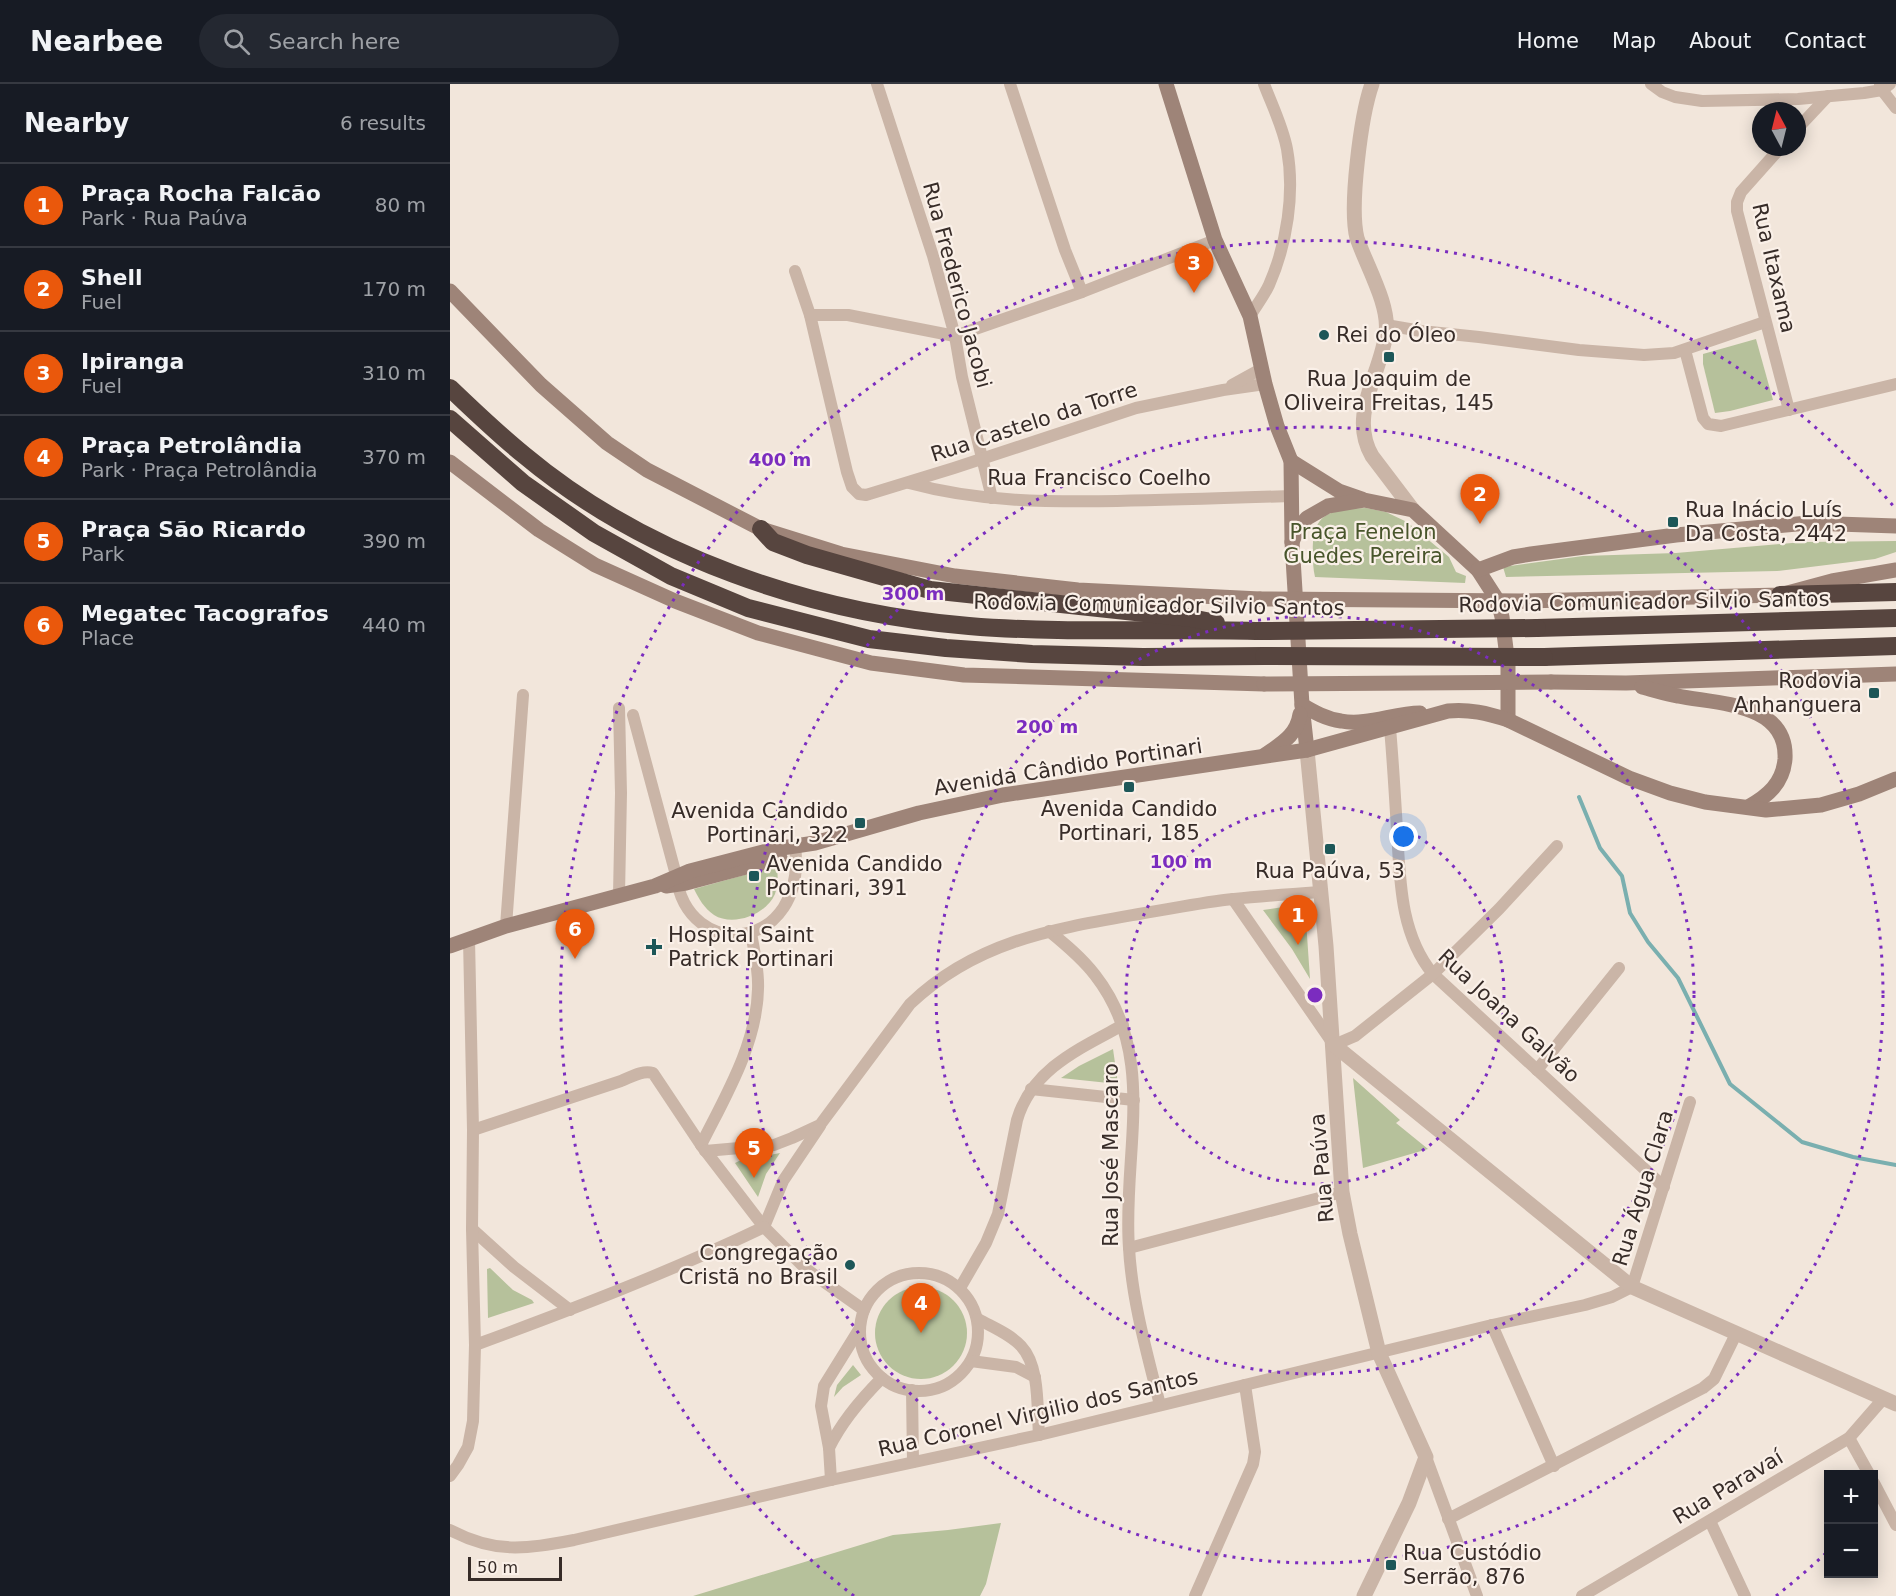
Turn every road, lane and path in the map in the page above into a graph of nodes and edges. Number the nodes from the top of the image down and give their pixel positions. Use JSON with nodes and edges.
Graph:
{"nodes":[{"id":1,"x":877,"y":84,"type":"edge"},
{"id":2,"x":1010,"y":84,"type":"edge"},
{"id":3,"x":1166,"y":84,"type":"edge"},
{"id":4,"x":1263,"y":84,"type":"edge"},
{"id":5,"x":1372,"y":84,"type":"edge"},
{"id":6,"x":1652,"y":84,"type":"edge"},
{"id":7,"x":1884,"y":86,"type":"edge"},
{"id":8,"x":1826,"y":90,"type":"edge"},
{"id":9,"x":1896,"y":108,"type":"edge"},
{"id":10,"x":1806,"y":117,"type":"edge"},
{"id":11,"x":1773,"y":156,"type":"edge"},
{"id":12,"x":1215,"y":240,"type":"junction"},
{"id":13,"x":795,"y":271,"type":"dead end"},
{"id":14,"x":450,"y":291,"type":"edge"},
{"id":15,"x":1082,"y":292,"type":"junction"},
{"id":16,"x":810,"y":315,"type":"junction"},
{"id":17,"x":1250,"y":316,"type":"junction"},
{"id":18,"x":1765,"y":322,"type":"junction"},
{"id":19,"x":1386,"y":325,"type":"junction"},
{"id":20,"x":955,"y":336,"type":"junction"},
{"id":21,"x":1685,"y":350,"type":"junction"},
{"id":22,"x":1263,"y":377,"type":"junction"},
{"id":23,"x":1896,"y":384,"type":"edge"},
{"id":24,"x":450,"y":388,"type":"edge"},
{"id":25,"x":1789,"y":410,"type":"junction"},
{"id":26,"x":450,"y":419,"type":"edge"},
{"id":27,"x":983,"y":458,"type":"junction"},
{"id":28,"x":1291,"y":461,"type":"junction"},
{"id":29,"x":450,"y":462,"type":"edge"},
{"id":30,"x":909,"y":483,"type":"junction"},
{"id":31,"x":1290,"y":496,"type":"junction"},
{"id":32,"x":992,"y":498,"type":"junction"},
{"id":33,"x":1365,"y":500,"type":"junction"},
{"id":34,"x":1413,"y":510,"type":"junction"},
{"id":35,"x":1896,"y":526,"type":"edge"},
{"id":36,"x":761,"y":530,"type":"junction"},
{"id":37,"x":1292,"y":542,"type":"junction"},
{"id":38,"x":1478,"y":570,"type":"junction"},
{"id":39,"x":1896,"y":570,"type":"edge"},
{"id":40,"x":1896,"y":592,"type":"edge"},
{"id":41,"x":1780,"y":595,"type":"junction"},
{"id":42,"x":1896,"y":618,"type":"edge"},
{"id":43,"x":1259,"y":631,"type":"junction"},
{"id":44,"x":1896,"y":646,"type":"edge"},
{"id":45,"x":1896,"y":674,"type":"edge"},
{"id":46,"x":1626,"y":683,"type":"junction"},
{"id":47,"x":523,"y":694,"type":"dead end"},
{"id":48,"x":1302,"y":705,"type":"junction"},
{"id":49,"x":620,"y":708,"type":"dead end"},
{"id":50,"x":1436,"y":713,"type":"junction"},
{"id":51,"x":633,"y":715,"type":"dead end"},
{"id":52,"x":1508,"y":720,"type":"junction"},
{"id":53,"x":1390,"y":728,"type":"junction"},
{"id":54,"x":1307,"y":750,"type":"junction"},
{"id":55,"x":1260,"y":758,"type":"junction"},
{"id":56,"x":1896,"y":779,"type":"edge"},
{"id":57,"x":1748,"y":807,"type":"junction"},
{"id":58,"x":1557,"y":846,"type":"dead end"},
{"id":59,"x":795,"y":849,"type":"junction"},
{"id":60,"x":677,"y":880,"type":"junction"},
{"id":61,"x":1320,"y":892,"type":"junction"},
{"id":62,"x":619,"y":895,"type":"junction"},
{"id":63,"x":1233,"y":899,"type":"junction"},
{"id":64,"x":506,"y":926,"type":"junction"},
{"id":65,"x":1049,"y":931,"type":"junction"},
{"id":66,"x":751,"y":933,"type":"junction"},
{"id":67,"x":469,"y":939,"type":"junction"},
{"id":68,"x":450,"y":946,"type":"edge"},
{"id":69,"x":1619,"y":968,"type":"dead end"},
{"id":70,"x":1433,"y":974,"type":"junction"},
{"id":71,"x":1123,"y":1025,"type":"junction"},
{"id":72,"x":1334,"y":1046,"type":"junction"},
{"id":73,"x":1537,"y":1070,"type":"junction"},
{"id":74,"x":1031,"y":1089,"type":"junction"},
{"id":75,"x":1134,"y":1100,"type":"junction"},
{"id":76,"x":1690,"y":1102,"type":"dead end"},
{"id":77,"x":820,"y":1125,"type":"junction"},
{"id":78,"x":473,"y":1130,"type":"junction"},
{"id":79,"x":703,"y":1148,"type":"junction"},
{"id":80,"x":1664,"y":1187,"type":"junction"},
{"id":81,"x":1342,"y":1192,"type":"junction"},
{"id":82,"x":764,"y":1227,"type":"junction"},
{"id":83,"x":472,"y":1230,"type":"junction"},
{"id":84,"x":1129,"y":1248,"type":"junction"},
{"id":85,"x":1632,"y":1287,"type":"junction"},
{"id":86,"x":960,"y":1288,"type":"junction"},
{"id":87,"x":570,"y":1310,"type":"junction"},
{"id":88,"x":864,"y":1310,"type":"junction"},
{"id":89,"x":978,"y":1318,"type":"junction"},
{"id":90,"x":1492,"y":1325,"type":"junction"},
{"id":91,"x":860,"y":1328,"type":"junction"},
{"id":92,"x":1736,"y":1334,"type":"junction"},
{"id":93,"x":475,"y":1345,"type":"junction"},
{"id":94,"x":1379,"y":1353,"type":"junction"},
{"id":95,"x":971,"y":1361,"type":"junction"},
{"id":96,"x":1035,"y":1377,"type":"junction"},
{"id":97,"x":882,"y":1378,"type":"junction"},
{"id":98,"x":1245,"y":1385,"type":"junction"},
{"id":99,"x":912,"y":1390,"type":"junction"},
{"id":100,"x":1890,"y":1401,"type":"edge"},
{"id":101,"x":1160,"y":1405,"type":"junction"},
{"id":102,"x":1039,"y":1435,"type":"junction"},
{"id":103,"x":1849,"y":1438,"type":"junction"},
{"id":104,"x":829,"y":1448,"type":"junction"},
{"id":105,"x":1425,"y":1457,"type":"junction"},
{"id":106,"x":914,"y":1462,"type":"junction"},
{"id":107,"x":1554,"y":1466,"type":"junction"},
{"id":108,"x":1867,"y":1470,"type":"edge"},
{"id":109,"x":450,"y":1476,"type":"edge"},
{"id":110,"x":831,"y":1480,"type":"junction"},
{"id":111,"x":1878,"y":1491,"type":"edge"},
{"id":112,"x":1448,"y":1519,"type":"junction"},
{"id":113,"x":1710,"y":1521,"type":"junction"},
{"id":114,"x":1896,"y":1525,"type":"edge"},
{"id":115,"x":450,"y":1530,"type":"edge"},
{"id":116,"x":1195,"y":1596,"type":"edge"},
{"id":117,"x":1364,"y":1596,"type":"edge"},
{"id":118,"x":1477,"y":1596,"type":"edge"},
{"id":119,"x":1582,"y":1596,"type":"edge"},
{"id":120,"x":1745,"y":1596,"type":"edge"}],
"edges":[{"from":1,"to":20,"type":"street","name":"Rua Frederico Jacobi"},
{"from":2,"to":15,"type":"street"},
{"from":3,"to":12,"type":"main road"},
{"from":4,"to":17,"type":"street"},
{"from":5,"to":19,"type":"street"},
{"from":6,"to":8,"type":"street"},
{"from":7,"to":8,"type":"street"},
{"from":7,"to":9,"type":"street"},
{"from":8,"to":10,"type":"street"},
{"from":11,"to":18,"type":"street","name":"Rua Itaxama"},
{"from":12,"to":15,"type":"street"},
{"from":12,"to":17,"type":"main road"},
{"from":13,"to":16,"type":"street"},
{"from":14,"to":36,"type":"main road"},
{"from":15,"to":20,"type":"street"},
{"from":16,"to":20,"type":"street"},
{"from":16,"to":30,"type":"street","name":"Rua Castelo da Torre"},
{"from":17,"to":22,"type":"main road"},
{"from":18,"to":21,"type":"street"},
{"from":18,"to":25,"type":"street","name":"Rua Itaxama"},
{"from":19,"to":21,"type":"street"},
{"from":19,"to":34,"type":"street"},
{"from":20,"to":27,"type":"street","name":"Rua Frederico Jacobi"},
{"from":21,"to":25,"type":"street"},
{"from":22,"to":27,"type":"street","name":"Rua Castelo da Torre"},
{"from":22,"to":28,"type":"main road"},
{"from":23,"to":25,"type":"street"},
{"from":24,"to":43,"type":"highway","name":"Rodovia Comunicador Silvio Santos"},
{"from":26,"to":44,"type":"highway","bridge":true},
{"from":27,"to":30,"type":"street","name":"Rua Castelo da Torre"},
{"from":27,"to":32,"type":"street","name":"Rua Frederico Jacobi"},
{"from":28,"to":31,"type":"main road"},
{"from":28,"to":33,"type":"main road"},
{"from":29,"to":46,"type":"main road","bridge":true},
{"from":30,"to":32,"type":"street","name":"Rua Francisco Coelho"},
{"from":31,"to":32,"type":"street","name":"Rua Francisco Coelho"},
{"from":31,"to":37,"type":"main road"},
{"from":33,"to":34,"type":"main road"},
{"from":33,"to":37,"type":"main road"},
{"from":34,"to":38,"type":"main road"},
{"from":35,"to":38,"type":"main road"},
{"from":36,"to":41,"type":"main road","bridge":true},
{"from":36,"to":43,"type":"highway"},
{"from":37,"to":48,"type":"main road"},
{"from":38,"to":52,"type":"main road"},
{"from":39,"to":41,"type":"main road"},
{"from":40,"to":41,"type":"highway"},
{"from":42,"to":43,"type":"highway","name":"Rodovia Comunicador Silvio Santos","bridge":true},
{"from":45,"to":46,"type":"main road"},
{"from":46,"to":57,"type":"main road"},
{"from":47,"to":64,"type":"street"},
{"from":48,"to":50,"type":"main road","name":"Avenida Cândido Portinari"},
{"from":48,"to":54,"type":"main road"},
{"from":48,"to":55,"type":"main road","name":"Avenida Cândido Portinari"},
{"from":49,"to":62,"type":"street"},
{"from":50,"to":52,"type":"main road","name":"Avenida Cândido Portinari"},
{"from":50,"to":53,"type":"main road","name":"Avenida Cândido Portinari"},
{"from":51,"to":60,"type":"street"},
{"from":52,"to":57,"type":"main road","name":"Avenida Cândido Portinari"},
{"from":53,"to":54,"type":"main road","name":"Avenida Cândido Portinari"},
{"from":53,"to":70,"type":"street","name":"Rua Joana Galvão"},
{"from":54,"to":55,"type":"main road","name":"Avenida Cândido Portinari"},
{"from":54,"to":61,"type":"street","name":"Rua Paúva"},
{"from":55,"to":59,"type":"main road","name":"Avenida Cândido Portinari"},
{"from":56,"to":57,"type":"main road","name":"Avenida Cândido Portinari"},
{"from":58,"to":70,"type":"street"},
{"from":59,"to":60,"type":"main road","name":"Avenida Cândido Portinari"},
{"from":59,"to":66,"type":"street"},
{"from":60,"to":62,"type":"main road","name":"Avenida Cândido Portinari"},
{"from":60,"to":66,"type":"street"},
{"from":61,"to":63,"type":"street"},
{"from":61,"to":72,"type":"street","name":"Rua Paúva"},
{"from":62,"to":64,"type":"main road","name":"Avenida Cândido Portinari"},
{"from":63,"to":65,"type":"street"},
{"from":63,"to":72,"type":"street"},
{"from":64,"to":67,"type":"main road","name":"Avenida Cândido Portinari"},
{"from":65,"to":71,"type":"street","name":"Rua José Mascaro"},
{"from":65,"to":77,"type":"street"},
{"from":66,"to":79,"type":"street"},
{"from":67,"to":68,"type":"main road","name":"Avenida Cândido Portinari"},
{"from":67,"to":78,"type":"street"},
{"from":69,"to":73,"type":"street"},
{"from":70,"to":72,"type":"street"},
{"from":70,"to":73,"type":"street","name":"Rua Joana Galvão"},
{"from":71,"to":74,"type":"street"},
{"from":71,"to":75,"type":"street","name":"Rua José Mascaro"},
{"from":72,"to":81,"type":"street","name":"Rua Paúva"},
{"from":72,"to":85,"type":"street"},
{"from":73,"to":80,"type":"street","name":"Rua Joana Galvão"},
{"from":74,"to":75,"type":"street"},
{"from":74,"to":86,"type":"street"},
{"from":75,"to":84,"type":"street","name":"Rua José Mascaro"},
{"from":76,"to":80,"type":"street","name":"Rua Água Clara"},
{"from":77,"to":79,"type":"street"},
{"from":77,"to":82,"type":"street"},
{"from":78,"to":79,"type":"street"},
{"from":78,"to":83,"type":"street"},
{"from":79,"to":82,"type":"street"},
{"from":80,"to":85,"type":"street","name":"Rua Água Clara"},
{"from":81,"to":84,"type":"street"},
{"from":81,"to":94,"type":"street","name":"Rua Paúva"},
{"from":82,"to":87,"type":"street"},
{"from":82,"to":88,"type":"street"},
{"from":83,"to":87,"type":"street"},
{"from":83,"to":93,"type":"street"},
{"from":84,"to":101,"type":"street","name":"Rua José Mascaro"},
{"from":85,"to":90,"type":"street","name":"Rua Coronel Virgilio dos Santos"},
{"from":85,"to":92,"type":"street"},
{"from":86,"to":88,"type":"street"},
{"from":86,"to":89,"type":"street"},
{"from":87,"to":93,"type":"street"},
{"from":88,"to":91,"type":"street"},
{"from":89,"to":95,"type":"street"},
{"from":89,"to":96,"type":"street"},
{"from":90,"to":94,"type":"street","name":"Rua Coronel Virgilio dos Santos"},
{"from":90,"to":107,"type":"street"},
{"from":91,"to":97,"type":"street"},
{"from":91,"to":104,"type":"street"},
{"from":92,"to":100,"type":"street"},
{"from":92,"to":107,"type":"street"},
{"from":93,"to":109,"type":"street"},
{"from":94,"to":98,"type":"street","name":"Rua Coronel Virgilio dos Santos"},
{"from":94,"to":105,"type":"street","name":"Rua Paúva"},
{"from":95,"to":96,"type":"street"},
{"from":95,"to":99,"type":"street"},
{"from":96,"to":102,"type":"street"},
{"from":97,"to":99,"type":"street"},
{"from":97,"to":104,"type":"street"},
{"from":98,"to":101,"type":"street","name":"Rua Coronel Virgilio dos Santos"},
{"from":98,"to":116,"type":"street"},
{"from":99,"to":106,"type":"street"},
{"from":100,"to":103,"type":"street","name":"Rua Paravaí"},
{"from":101,"to":102,"type":"street","name":"Rua Coronel Virgilio dos Santos"},
{"from":102,"to":106,"type":"street","name":"Rua Coronel Virgilio dos Santos"},
{"from":103,"to":108,"type":"street"},
{"from":103,"to":113,"type":"street","name":"Rua Paravaí"},
{"from":104,"to":110,"type":"street"},
{"from":105,"to":112,"type":"street","name":"Rua Paúva"},
{"from":105,"to":117,"type":"street"},
{"from":106,"to":110,"type":"street","name":"Rua Coronel Virgilio dos Santos"},
{"from":107,"to":112,"type":"street"},
{"from":110,"to":115,"type":"street","name":"Rua Coronel Virgilio dos Santos"},
{"from":111,"to":114,"type":"street"},
{"from":112,"to":118,"type":"street","name":"Rua Paúva"},
{"from":113,"to":119,"type":"street","name":"Rua Paravaí"},
{"from":113,"to":120,"type":"street"}]}
